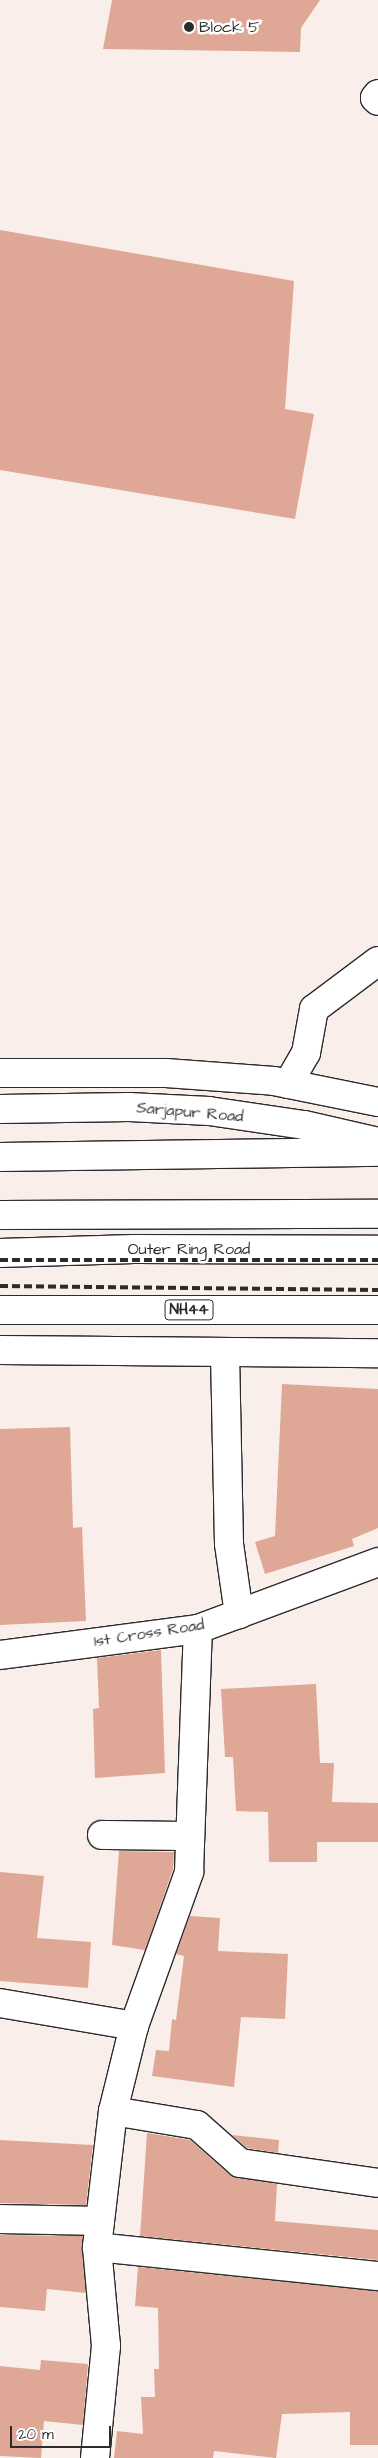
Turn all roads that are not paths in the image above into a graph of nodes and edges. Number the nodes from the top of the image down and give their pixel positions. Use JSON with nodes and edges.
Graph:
{"nodes":[{"id":1,"x":378,"y":94,"type":"edge"},
{"id":2,"x":378,"y":102,"type":"edge"},
{"id":3,"x":378,"y":961,"type":"edge"},
{"id":4,"x":0,"y":1073,"type":"edge"},
{"id":5,"x":288,"y":1084,"type":"junction"},
{"id":6,"x":378,"y":1102,"type":"edge"},
{"id":7,"x":0,"y":1110,"type":"edge"},
{"id":8,"x":378,"y":1142,"type":"edge"},
{"id":9,"x":378,"y":1152,"type":"edge"},
{"id":10,"x":0,"y":1157,"type":"edge"},
{"id":11,"x":0,"y":1214,"type":"edge"},
{"id":12,"x":378,"y":1214,"type":"edge"},
{"id":13,"x":378,"y":1250,"type":"edge"},
{"id":14,"x":0,"y":1253,"type":"edge"},
{"id":15,"x":0,"y":1310,"type":"edge"},
{"id":16,"x":378,"y":1310,"type":"edge"},
{"id":17,"x":0,"y":1350,"type":"edge"},
{"id":18,"x":225,"y":1353,"type":"junction"},
{"id":19,"x":378,"y":1354,"type":"edge"},
{"id":20,"x":378,"y":1562,"type":"edge"},
{"id":21,"x":238,"y":1614,"type":"junction"},
{"id":22,"x":198,"y":1629,"type":"junction"},
{"id":23,"x":0,"y":1655,"type":"edge"},
{"id":24,"x":102,"y":1835,"type":"dead end"},
{"id":25,"x":190,"y":1836,"type":"junction"},
{"id":26,"x":0,"y":2003,"type":"edge"},
{"id":27,"x":134,"y":2026,"type":"junction"},
{"id":28,"x":113,"y":2111,"type":"junction"},
{"id":29,"x":378,"y":2183,"type":"edge"},
{"id":30,"x":0,"y":2219,"type":"edge"},
{"id":31,"x":98,"y":2234,"type":"junction"},
{"id":32,"x":378,"y":2276,"type":"edge"},
{"id":33,"x":95,"y":2458,"type":"edge"}],
"edges":[{"from":1,"to":2,"type":"main road"},
{"from":3,"to":5,"type":"main road"},
{"from":4,"to":5,"type":"main road"},
{"from":5,"to":6,"type":"main road"},
{"from":7,"to":8,"type":"main road","name":"Sarjapur Road"},
{"from":9,"to":10,"type":"main road"},
{"from":11,"to":12,"type":"main road"},
{"from":13,"to":14,"type":"main road","name":"Outer Ring Road"},
{"from":15,"to":16,"type":"main road","number":"NH44"},
{"from":17,"to":18,"type":"main road"},
{"from":18,"to":19,"type":"main road"},
{"from":18,"to":21,"type":"main road"},
{"from":20,"to":21,"type":"main road","name":"1st Cross Road"},
{"from":21,"to":22,"type":"main road","name":"1st Cross Road"},
{"from":22,"to":23,"type":"main road","name":"1st Cross Road"},
{"from":22,"to":25,"type":"main road"},
{"from":24,"to":25,"type":"main road"},
{"from":25,"to":27,"type":"main road"},
{"from":26,"to":27,"type":"main road"},
{"from":27,"to":28,"type":"main road"},
{"from":28,"to":29,"type":"main road"},
{"from":28,"to":31,"type":"main road"},
{"from":30,"to":31,"type":"main road"},
{"from":31,"to":32,"type":"main road"},
{"from":31,"to":33,"type":"main road"}]}
